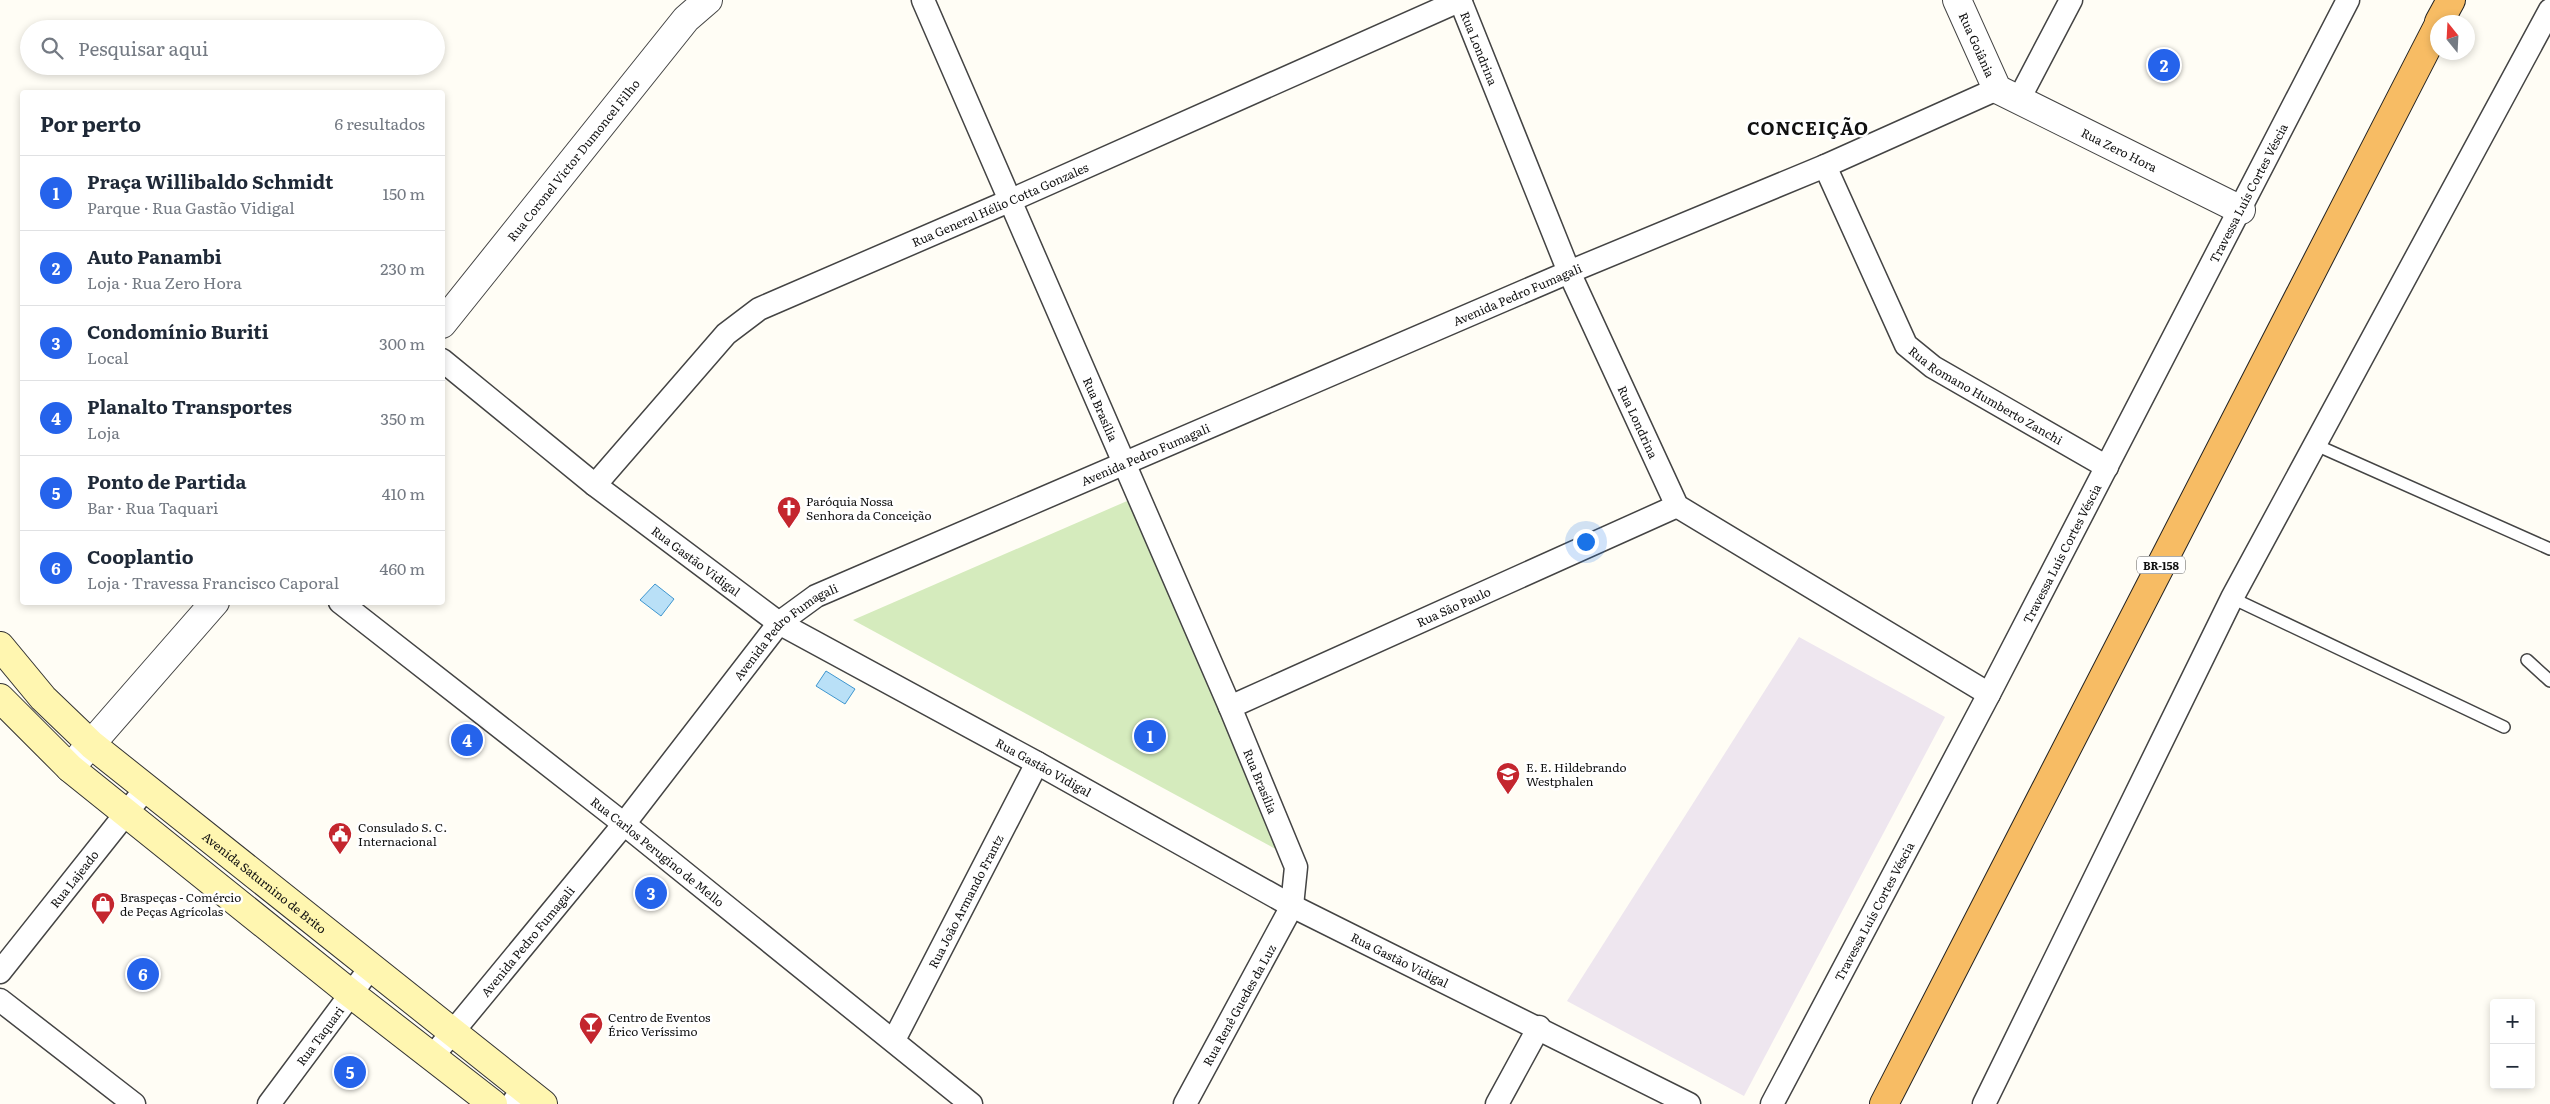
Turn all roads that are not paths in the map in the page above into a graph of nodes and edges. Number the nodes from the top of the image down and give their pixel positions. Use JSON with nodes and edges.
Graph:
{"nodes":[{"id":1,"x":708,"y":0,"type":"edge"},
{"id":2,"x":923,"y":0,"type":"edge"},
{"id":3,"x":1460,"y":0,"type":"edge"},
{"id":4,"x":1957,"y":0,"type":"edge"},
{"id":5,"x":2071,"y":0,"type":"edge"},
{"id":6,"x":2348,"y":0,"type":"edge"},
{"id":7,"x":2451,"y":0,"type":"edge"},
{"id":8,"x":2550,"y":10,"type":"edge"},
{"id":9,"x":2444,"y":15,"type":"edge"},
{"id":10,"x":2430,"y":42,"type":"edge"},
{"id":11,"x":2008,"y":94,"type":"junction"},
{"id":12,"x":1825,"y":166,"type":"junction"},
{"id":13,"x":1010,"y":201,"type":"junction"},
{"id":14,"x":2241,"y":210,"type":"junction"},
{"id":15,"x":1569,"y":272,"type":"junction"},
{"id":16,"x":445,"y":320,"type":"edge"},
{"id":17,"x":445,"y":362,"type":"edge"},
{"id":18,"x":2316,"y":445,"type":"junction"},
{"id":19,"x":1125,"y":465,"type":"junction"},
{"id":20,"x":2108,"y":467,"type":"junction"},
{"id":21,"x":595,"y":485,"type":"junction"},
{"id":22,"x":1678,"y":506,"type":"junction"},
{"id":23,"x":2550,"y":549,"type":"edge"},
{"id":24,"x":2232,"y":598,"type":"junction"},
{"id":25,"x":211,"y":605,"type":"edge"},
{"id":26,"x":344,"y":605,"type":"edge"},
{"id":27,"x":779,"y":623,"type":"junction"},
{"id":28,"x":0,"y":646,"type":"edge"},
{"id":29,"x":2527,"y":660,"type":"dead end"},
{"id":30,"x":2550,"y":681,"type":"edge"},
{"id":31,"x":1989,"y":694,"type":"junction"},
{"id":32,"x":0,"y":698,"type":"edge"},
{"id":33,"x":43,"y":698,"type":"junction"},
{"id":34,"x":1230,"y":708,"type":"junction"},
{"id":35,"x":25,"y":723,"type":"junction"},
{"id":36,"x":2504,"y":727,"type":"dead end"},
{"id":37,"x":92,"y":745,"type":"junction"},
{"id":38,"x":1037,"y":763,"type":"junction"},
{"id":39,"x":70,"y":768,"type":"junction"},
{"id":40,"x":147,"y":787,"type":"junction"},
{"id":41,"x":125,"y":813,"type":"junction"},
{"id":42,"x":624,"y":824,"type":"junction"},
{"id":43,"x":1292,"y":906,"type":"junction"},
{"id":44,"x":371,"y":967,"type":"junction"},
{"id":45,"x":0,"y":972,"type":"edge"},
{"id":46,"x":350,"y":993,"type":"junction"},
{"id":47,"x":0,"y":1000,"type":"edge"},
{"id":48,"x":1539,"y":1027,"type":"junction"},
{"id":49,"x":452,"y":1031,"type":"junction"},
{"id":50,"x":894,"y":1040,"type":"junction"},
{"id":51,"x":432,"y":1057,"type":"junction"},
{"id":52,"x":526,"y":1099,"type":"edge"},
{"id":53,"x":134,"y":1104,"type":"edge"},
{"id":54,"x":269,"y":1104,"type":"edge"},
{"id":55,"x":493,"y":1104,"type":"edge"},
{"id":56,"x":971,"y":1104,"type":"edge"},
{"id":57,"x":1185,"y":1104,"type":"edge"},
{"id":58,"x":1497,"y":1104,"type":"edge"},
{"id":59,"x":1690,"y":1104,"type":"edge"},
{"id":60,"x":1772,"y":1104,"type":"edge"},
{"id":61,"x":1884,"y":1104,"type":"edge"},
{"id":62,"x":1984,"y":1104,"type":"edge"}],
"edges":[{"from":1,"to":16,"type":"street","name":"Rua Coronel Victor Dumoncel Filho"},
{"from":2,"to":13,"type":"street","name":"Rua Brasília"},
{"from":3,"to":13,"type":"street","name":"Rua General Hélio Cotta Gonzales"},
{"from":3,"to":15,"type":"street","name":"Rua Londrina"},
{"from":4,"to":11,"type":"street","name":"Rua Goiânia"},
{"from":5,"to":11,"type":"street"},
{"from":6,"to":14,"type":"street","name":"Travessa Luís Cortes Véscia"},
{"from":7,"to":9,"type":"highway"},
{"from":8,"to":18,"type":"street"},
{"from":10,"to":61,"type":"highway","number":"BR-158"},
{"from":11,"to":12,"type":"street","name":"Avenida Pedro Fumagali"},
{"from":11,"to":14,"type":"street","name":"Rua Zero Hora"},
{"from":12,"to":15,"type":"street","name":"Avenida Pedro Fumagali"},
{"from":12,"to":20,"type":"street","name":"Rua Romano Humberto Zanchi"},
{"from":13,"to":19,"type":"street","name":"Rua Brasília"},
{"from":13,"to":21,"type":"street","name":"Rua General Hélio Cotta Gonzales"},
{"from":14,"to":20,"type":"street","name":"Travessa Luís Cortes Véscia"},
{"from":15,"to":19,"type":"street","name":"Avenida Pedro Fumagali"},
{"from":15,"to":22,"type":"street","name":"Rua Londrina"},
{"from":17,"to":21,"type":"street","name":"Rua Gastão Vidigal"},
{"from":18,"to":23,"type":"lane"},
{"from":18,"to":24,"type":"street"},
{"from":19,"to":27,"type":"street","name":"Avenida Pedro Fumagali"},
{"from":19,"to":34,"type":"street","name":"Rua Brasília"},
{"from":20,"to":31,"type":"street","name":"Travessa Luís Cortes Véscia"},
{"from":21,"to":27,"type":"street","name":"Rua Gastão Vidigal"},
{"from":22,"to":31,"type":"street"},
{"from":22,"to":34,"type":"street","name":"Rua São Paulo"},
{"from":24,"to":36,"type":"lane"},
{"from":24,"to":62,"type":"street"},
{"from":25,"to":37,"type":"street"},
{"from":26,"to":42,"type":"street","name":"Rua Carlos Perugino de Mello"},
{"from":27,"to":38,"type":"street","name":"Rua Gastão Vidigal"},
{"from":27,"to":42,"type":"street","name":"Avenida Pedro Fumagali"},
{"from":28,"to":33,"type":"main road","name":"Avenida Saturnino de Brito"},
{"from":29,"to":30,"type":"lane"},
{"from":31,"to":60,"type":"street","name":"Travessa Luís Cortes Véscia"},
{"from":32,"to":35,"type":"main road"},
{"from":33,"to":35,"type":"main road"},
{"from":33,"to":37,"type":"main road","name":"Avenida Saturnino de Brito"},
{"from":34,"to":43,"type":"street","name":"Rua Brasília"},
{"from":35,"to":39,"type":"main road"},
{"from":37,"to":39,"type":"street"},
{"from":37,"to":40,"type":"main road","name":"Avenida Saturnino de Brito"},
{"from":38,"to":43,"type":"street","name":"Rua Gastão Vidigal"},
{"from":38,"to":50,"type":"street","name":"Rua João Armando Frantz"},
{"from":39,"to":41,"type":"main road"},
{"from":40,"to":41,"type":"street","name":"Rua Lajeado"},
{"from":40,"to":44,"type":"main road","name":"Avenida Saturnino de Brito"},
{"from":41,"to":45,"type":"street","name":"Rua Lajeado"},
{"from":41,"to":46,"type":"main road"},
{"from":42,"to":49,"type":"street","name":"Avenida Pedro Fumagali"},
{"from":42,"to":50,"type":"street","name":"Rua Carlos Perugino de Mello"},
{"from":43,"to":48,"type":"street","name":"Rua Gastão Vidigal"},
{"from":43,"to":57,"type":"street","name":"Rua Renê Guedes da Luz"},
{"from":44,"to":46,"type":"street","name":"Rua Taquari"},
{"from":44,"to":49,"type":"main road","name":"Avenida Saturnino de Brito"},
{"from":46,"to":51,"type":"main road"},
{"from":46,"to":54,"type":"street","name":"Rua Taquari"},
{"from":47,"to":53,"type":"street"},
{"from":48,"to":58,"type":"street"},
{"from":48,"to":59,"type":"street","name":"Rua Gastão Vidigal"},
{"from":49,"to":51,"type":"street","name":"Avenida Pedro Fumagali"},
{"from":49,"to":52,"type":"main road","name":"Avenida Saturnino de Brito"},
{"from":50,"to":56,"type":"street","name":"Rua Carlos Perugino de Mello"},
{"from":51,"to":55,"type":"main road"}]}
